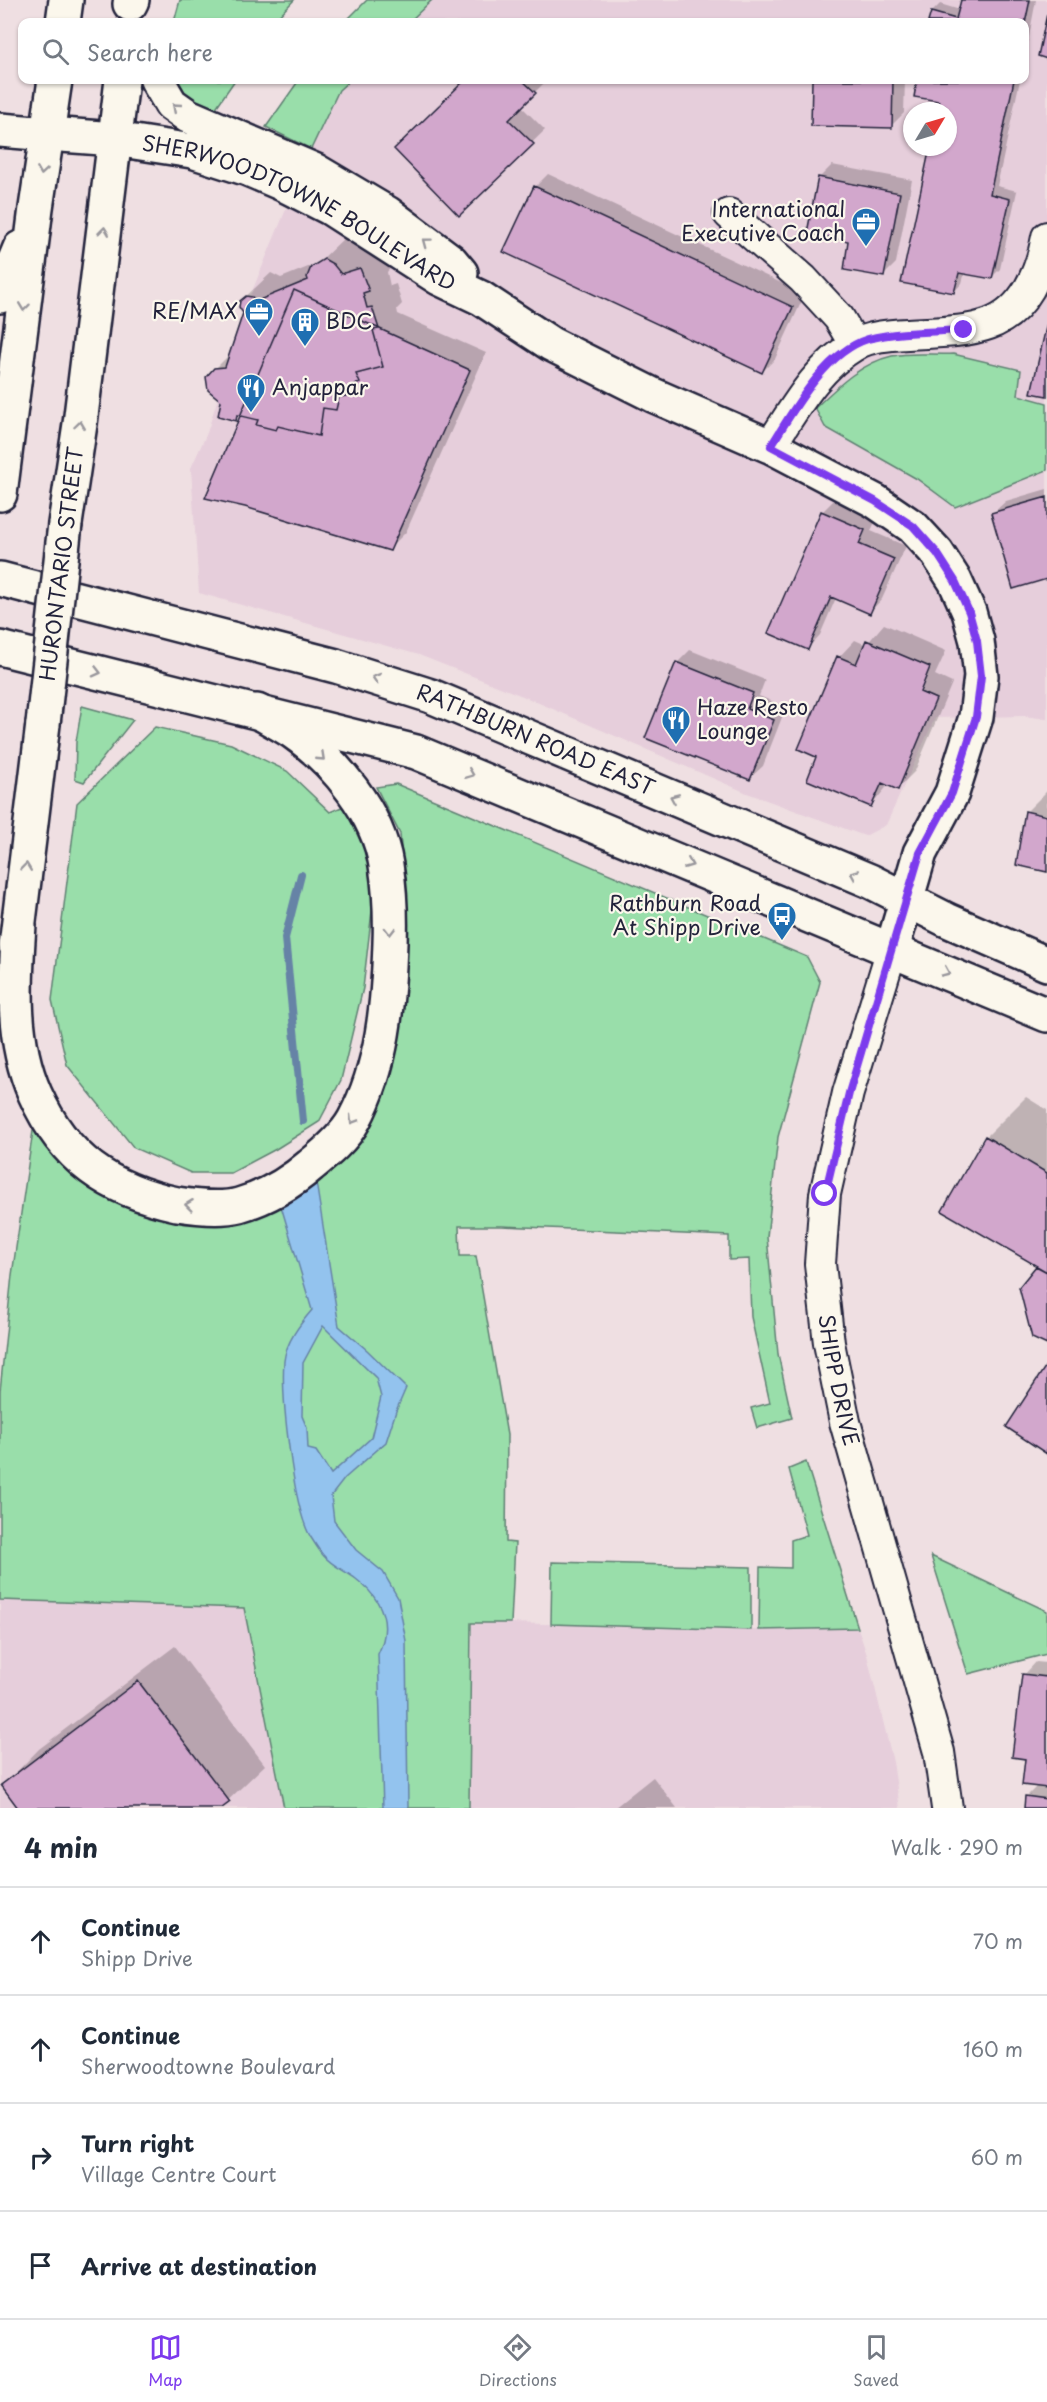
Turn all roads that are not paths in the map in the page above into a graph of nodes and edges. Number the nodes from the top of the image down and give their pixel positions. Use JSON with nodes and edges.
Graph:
{"nodes":[{"id":1,"x":66,"y":0,"type":"edge"},
{"id":2,"x":64,"y":18,"type":"edge"},
{"id":3,"x":54,"y":84,"type":"edge"},
{"id":4,"x":122,"y":84,"type":"edge"},
{"id":5,"x":158,"y":84,"type":"edge"},
{"id":6,"x":0,"y":130,"type":"edge"},
{"id":7,"x":48,"y":134,"type":"junction"},
{"id":8,"x":199,"y":138,"type":"junction"},
{"id":9,"x":115,"y":139,"type":"junction"},
{"id":10,"x":36,"y":208,"type":"junction"},
{"id":11,"x":729,"y":214,"type":"dead end"},
{"id":12,"x":1047,"y":237,"type":"edge"},
{"id":13,"x":0,"y":296,"type":"edge"},
{"id":14,"x":855,"y":345,"type":"junction"},
{"id":15,"x":771,"y":446,"type":"junction"},
{"id":16,"x":0,"y":494,"type":"edge"},
{"id":17,"x":0,"y":579,"type":"edge"},
{"id":18,"x":0,"y":648,"type":"edge"},
{"id":19,"x":257,"y":711,"type":"junction"},
{"id":20,"x":906,"y":900,"type":"junction"},
{"id":21,"x":19,"y":925,"type":"junction"},
{"id":22,"x":892,"y":949,"type":"junction"},
{"id":23,"x":1047,"y":964,"type":"edge"},
{"id":24,"x":1047,"y":1015,"type":"edge"},
{"id":25,"x":0,"y":1049,"type":"edge"},
{"id":26,"x":947,"y":1808,"type":"edge"}],
"edges":[{"from":1,"to":2,"type":"main road"},
{"from":3,"to":7,"type":"main road"},
{"from":4,"to":9,"type":"main road","name":"HURONTARIO STREET"},
{"from":8,"to":5,"type":"main road","name":"SHERWOODTOWNE BOULEVARD","one_way":true},
{"from":6,"to":7,"type":"main road","name":"SHERWOODTOWNE BOULEVARD"},
{"from":7,"to":9,"type":"main road","name":"SHERWOODTOWNE BOULEVARD"},
{"from":7,"to":10,"type":"main road","one_way":true},
{"from":8,"to":9,"type":"main road","name":"SHERWOODTOWNE BOULEVARD"},
{"from":8,"to":15,"type":"main road","name":"SHERWOODTOWNE BOULEVARD"},
{"from":21,"to":9,"type":"main road","name":"HURONTARIO STREET","one_way":true,"bridge":true},
{"from":10,"to":13,"type":"main road"},
{"from":10,"to":16,"type":"main road","one_way":true},
{"from":11,"to":14,"type":"street"},
{"from":12,"to":14,"type":"street"},
{"from":14,"to":15,"type":"street"},
{"from":15,"to":20,"type":"main road","name":"SHERWOODTOWNE BOULEVARD"},
{"from":20,"to":17,"type":"main road","name":"RATHBURN ROAD EAST","one_way":true},
{"from":18,"to":19,"type":"main road","one_way":true},
{"from":19,"to":21,"type":"main road","one_way":true},
{"from":19,"to":22,"type":"main road","one_way":true},
{"from":20,"to":22,"type":"main road","name":"SHERWOODTOWNE BOULEVARD"},
{"from":20,"to":23,"type":"main road","name":"RATHBURN ROAD EAST"},
{"from":21,"to":25,"type":"main road","name":"HURONTARIO STREET"},
{"from":22,"to":24,"type":"main road","one_way":true},
{"from":22,"to":26,"type":"street","name":"SHIPP DRIVE"}]}
